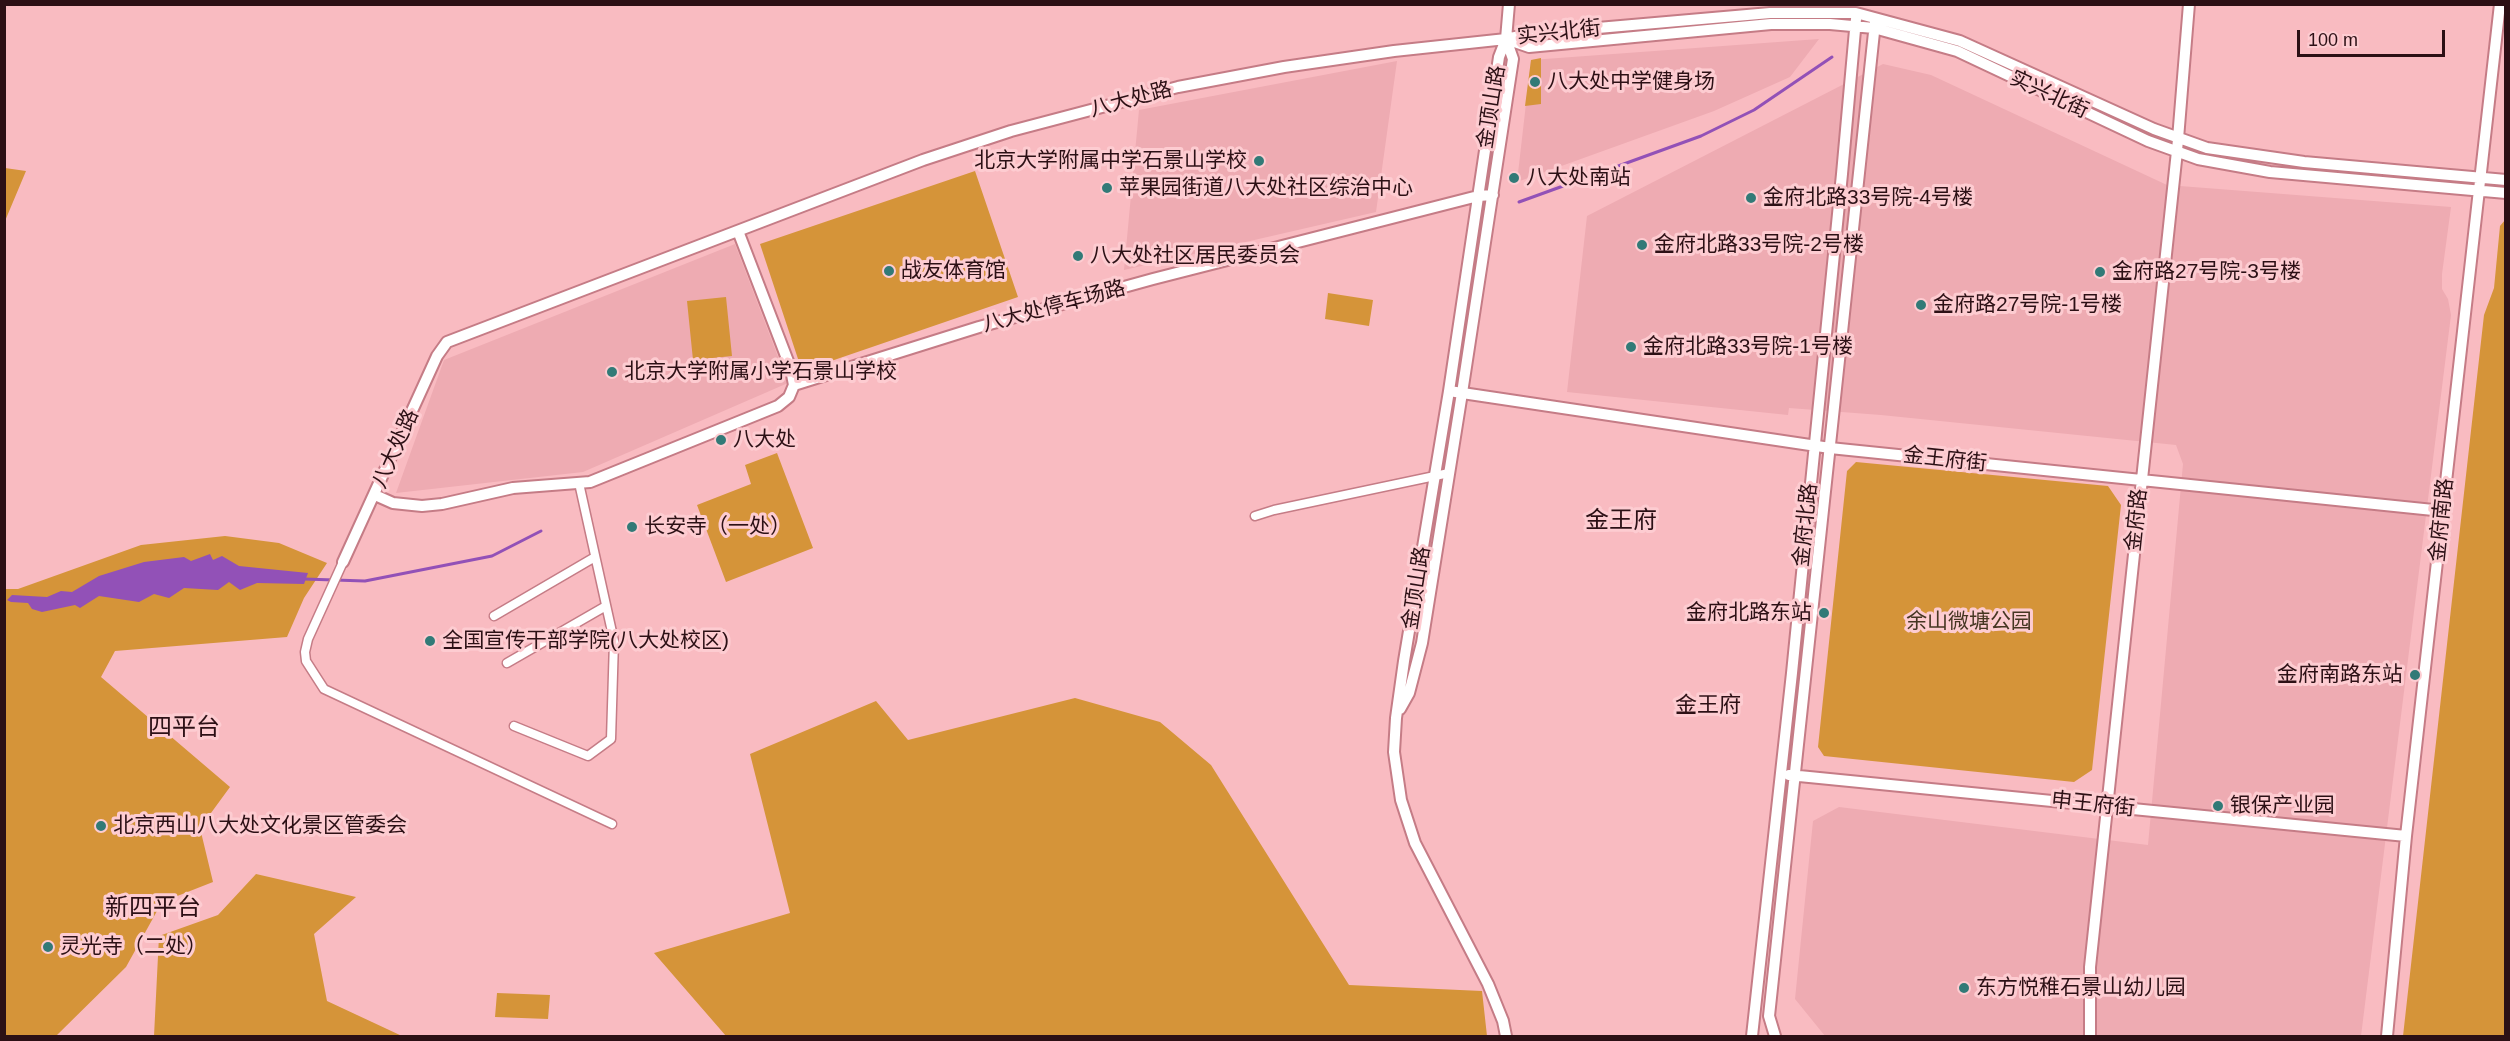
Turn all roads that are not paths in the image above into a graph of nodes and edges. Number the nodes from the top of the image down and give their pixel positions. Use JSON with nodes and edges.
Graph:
{"nodes":[{"id":1,"x":1509,"y":4,"type":"edge"},
{"id":2,"x":2188,"y":4,"type":"edge"},
{"id":3,"x":2500,"y":4,"type":"edge"},
{"id":4,"x":1856,"y":13,"type":"junction"},
{"id":5,"x":1875,"y":22,"type":"junction"},
{"id":6,"x":1855,"y":25,"type":"junction"},
{"id":7,"x":1506,"y":39,"type":"junction"},
{"id":8,"x":2177,"y":139,"type":"junction"},
{"id":9,"x":2177,"y":151,"type":"junction"},
{"id":10,"x":2481,"y":177,"type":"junction"},
{"id":11,"x":2505,"y":180,"type":"edge"},
{"id":12,"x":2479,"y":190,"type":"junction"},
{"id":13,"x":2505,"y":193,"type":"edge"},
{"id":14,"x":1492,"y":195,"type":"junction"},
{"id":15,"x":1478,"y":196,"type":"junction"},
{"id":16,"x":738,"y":231,"type":"junction"},
{"id":17,"x":794,"y":385,"type":"junction"},
{"id":18,"x":1449,"y":391,"type":"junction"},
{"id":19,"x":1462,"y":393,"type":"junction"},
{"id":20,"x":1814,"y":446,"type":"junction"},
{"id":21,"x":1830,"y":448,"type":"junction"},
{"id":22,"x":1449,"y":473,"type":"junction"},
{"id":23,"x":1435,"y":475,"type":"junction"},
{"id":24,"x":2141,"y":480,"type":"junction"},
{"id":25,"x":579,"y":483,"type":"junction"},
{"id":26,"x":375,"y":495,"type":"junction"},
{"id":27,"x":2443,"y":511,"type":"junction"},
{"id":28,"x":1255,"y":516,"type":"dead end"},
{"id":29,"x":595,"y":557,"type":"junction"},
{"id":30,"x":343,"y":562,"type":"joint"},
{"id":31,"x":606,"y":606,"type":"junction"},
{"id":32,"x":494,"y":615,"type":"dead end"},
{"id":33,"x":507,"y":663,"type":"dead end"},
{"id":34,"x":1396,"y":718,"type":"junction"},
{"id":35,"x":514,"y":726,"type":"dead end"},
{"id":36,"x":1780,"y":774,"type":"junction"},
{"id":37,"x":1794,"y":776,"type":"junction"},
{"id":38,"x":2107,"y":807,"type":"junction"},
{"id":39,"x":612,"y":824,"type":"dead end"},
{"id":40,"x":2406,"y":836,"type":"junction"},
{"id":41,"x":1506,"y":1036,"type":"edge"},
{"id":42,"x":1752,"y":1036,"type":"edge"},
{"id":43,"x":1775,"y":1036,"type":"edge"},
{"id":44,"x":2090,"y":1036,"type":"edge"},
{"id":45,"x":2387,"y":1036,"type":"edge"}],
"edges":[{"from":1,"to":7,"type":"street"},
{"from":2,"to":8,"type":"street","name":"金府路"},
{"from":3,"to":10,"type":"street","name":"金府南路"},
{"from":4,"to":5,"type":"street","name":"实兴北街"},
{"from":4,"to":6,"type":"street","name":"金府北路"},
{"from":4,"to":7,"type":"street","name":"实兴北街"},
{"from":5,"to":6,"type":"street","name":"实兴北街"},
{"from":5,"to":8,"type":"street","name":"实兴北街"},
{"from":5,"to":9,"type":"street","name":"实兴北街"},
{"from":5,"to":21,"type":"street","name":"金府北路"},
{"from":6,"to":7,"type":"street","name":"实兴北街"},
{"from":6,"to":20,"type":"street","name":"金府北路"},
{"from":7,"to":14,"type":"street","name":"金顶山路"},
{"from":7,"to":15,"type":"street","name":"金顶山路"},
{"from":7,"to":16,"type":"street","name":"八大处路"},
{"from":8,"to":9,"type":"street","name":"金府路"},
{"from":8,"to":10,"type":"street","name":"实兴北街"},
{"from":9,"to":12,"type":"street","name":"实兴北街"},
{"from":9,"to":24,"type":"street","name":"金府路"},
{"from":10,"to":11,"type":"street","name":"实兴北街"},
{"from":10,"to":12,"type":"street","name":"金府南路"},
{"from":12,"to":13,"type":"street","name":"实兴北街"},
{"from":12,"to":27,"type":"street","name":"金府南路"},
{"from":14,"to":15,"type":"street","name":"八大处停车场路"},
{"from":14,"to":19,"type":"street","name":"金顶山路"},
{"from":15,"to":17,"type":"street","name":"八大处停车场路"},
{"from":15,"to":18,"type":"street","name":"金顶山路"},
{"from":16,"to":17,"type":"street"},
{"from":16,"to":26,"type":"street","name":"八大处路"},
{"from":17,"to":25,"type":"street"},
{"from":18,"to":19,"type":"street","name":"金王府街"},
{"from":18,"to":23,"type":"street","name":"金顶山路"},
{"from":19,"to":20,"type":"street","name":"金王府街"},
{"from":19,"to":22,"type":"street","name":"金顶山路"},
{"from":20,"to":21,"type":"street","name":"金王府街"},
{"from":20,"to":36,"type":"street","name":"金府北路"},
{"from":21,"to":24,"type":"street","name":"金王府街"},
{"from":21,"to":37,"type":"street","name":"金府北路"},
{"from":22,"to":23,"type":"street"},
{"from":22,"to":34,"type":"street","name":"金顶山路"},
{"from":23,"to":28,"type":"street"},
{"from":23,"to":34,"type":"street","name":"金顶山路"},
{"from":24,"to":27,"type":"street","name":"金王府街"},
{"from":24,"to":38,"type":"street","name":"金府路"},
{"from":25,"to":26,"type":"street"},
{"from":25,"to":29,"type":"street"},
{"from":26,"to":30,"type":"street","name":"八大处路"},
{"from":27,"to":40,"type":"street","name":"金府南路"},
{"from":29,"to":31,"type":"street"},
{"from":29,"to":32,"type":"street"},
{"from":30,"to":39,"type":"street"},
{"from":31,"to":33,"type":"street"},
{"from":31,"to":35,"type":"street"},
{"from":34,"to":41,"type":"street","name":"金顶山路"},
{"from":36,"to":37,"type":"street","name":"申王府街"},
{"from":36,"to":42,"type":"street","name":"金府北路"},
{"from":37,"to":38,"type":"street","name":"申王府街"},
{"from":37,"to":43,"type":"street","name":"金府北路"},
{"from":38,"to":40,"type":"street","name":"申王府街"},
{"from":38,"to":44,"type":"street","name":"金府路"},
{"from":40,"to":45,"type":"street","name":"金府南路"}]}
